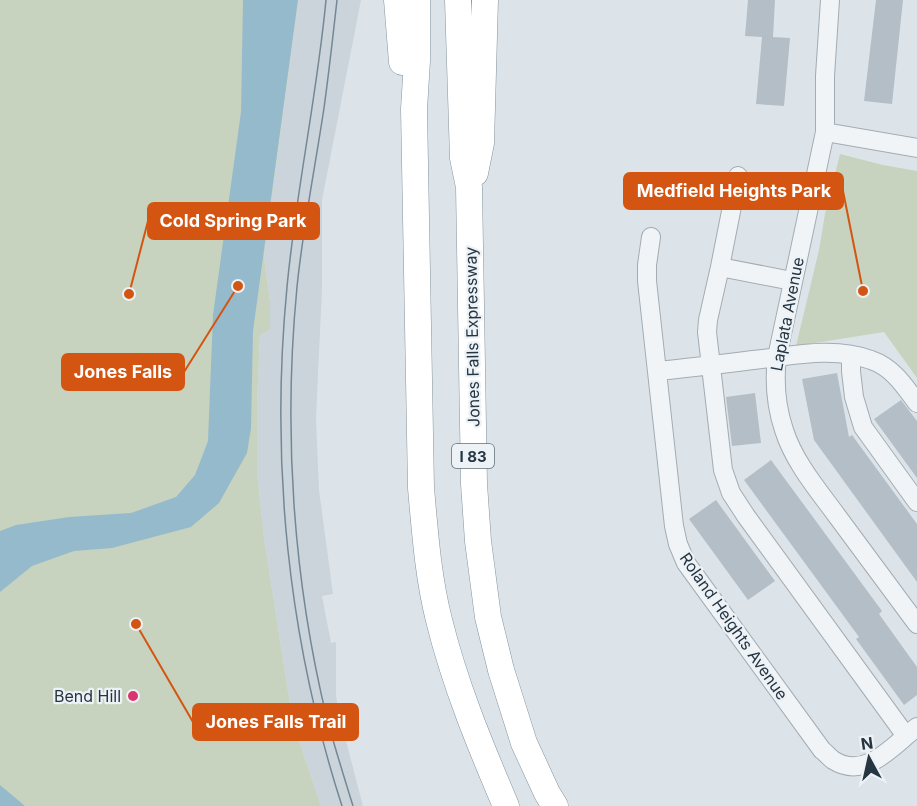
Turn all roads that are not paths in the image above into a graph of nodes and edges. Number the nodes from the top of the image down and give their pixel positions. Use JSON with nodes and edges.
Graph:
{"nodes":[{"id":1,"x":397,"y":0,"type":"edge"},
{"id":2,"x":417,"y":0,"type":"edge"},
{"id":3,"x":458,"y":0,"type":"edge"},
{"id":4,"x":485,"y":0,"type":"edge"},
{"id":5,"x":830,"y":0,"type":"edge"},
{"id":6,"x":414,"y":109,"type":"junction"},
{"id":7,"x":825,"y":132,"type":"junction"},
{"id":8,"x":917,"y":148,"type":"edge"},
{"id":9,"x":738,"y":176,"type":"dead end"},
{"id":10,"x":469,"y":187,"type":"junction"},
{"id":11,"x":651,"y":237,"type":"dead end"},
{"id":12,"x":720,"y":267,"type":"junction"},
{"id":13,"x":792,"y":281,"type":"junction"},
{"id":14,"x":851,"y":355,"type":"junction"},
{"id":15,"x":777,"y":357,"type":"junction"},
{"id":16,"x":711,"y":365,"type":"junction"},
{"id":17,"x":657,"y":371,"type":"junction"},
{"id":18,"x":917,"y":403,"type":"edge"},
{"id":19,"x":917,"y":502,"type":"edge"},
{"id":20,"x":917,"y":624,"type":"edge"},
{"id":21,"x":912,"y":732,"type":"edge"},
{"id":22,"x":506,"y":806,"type":"edge"},
{"id":23,"x":555,"y":806,"type":"edge"}],
"edges":[{"from":1,"to":6,"type":"highway"},
{"from":2,"to":6,"type":"highway"},
{"from":3,"to":10,"type":"highway","name":"Jones Falls Expressway","number":"I 83"},
{"from":4,"to":10,"type":"highway"},
{"from":5,"to":7,"type":"street","name":"Laplata Avenue"},
{"from":6,"to":22,"type":"highway"},
{"from":7,"to":8,"type":"street"},
{"from":7,"to":13,"type":"street","name":"Laplata Avenue"},
{"from":9,"to":12,"type":"street"},
{"from":10,"to":23,"type":"highway","name":"Jones Falls Expressway","number":"I 83"},
{"from":11,"to":17,"type":"street","name":"Roland Heights Avenue"},
{"from":12,"to":13,"type":"street"},
{"from":12,"to":16,"type":"street"},
{"from":13,"to":15,"type":"street","name":"Laplata Avenue"},
{"from":14,"to":15,"type":"street"},
{"from":14,"to":18,"type":"street"},
{"from":14,"to":19,"type":"street"},
{"from":15,"to":16,"type":"street"},
{"from":15,"to":20,"type":"street","name":"Laplata Avenue"},
{"from":16,"to":17,"type":"street"},
{"from":16,"to":21,"type":"street"},
{"from":17,"to":21,"type":"street","name":"Roland Heights Avenue"}]}
